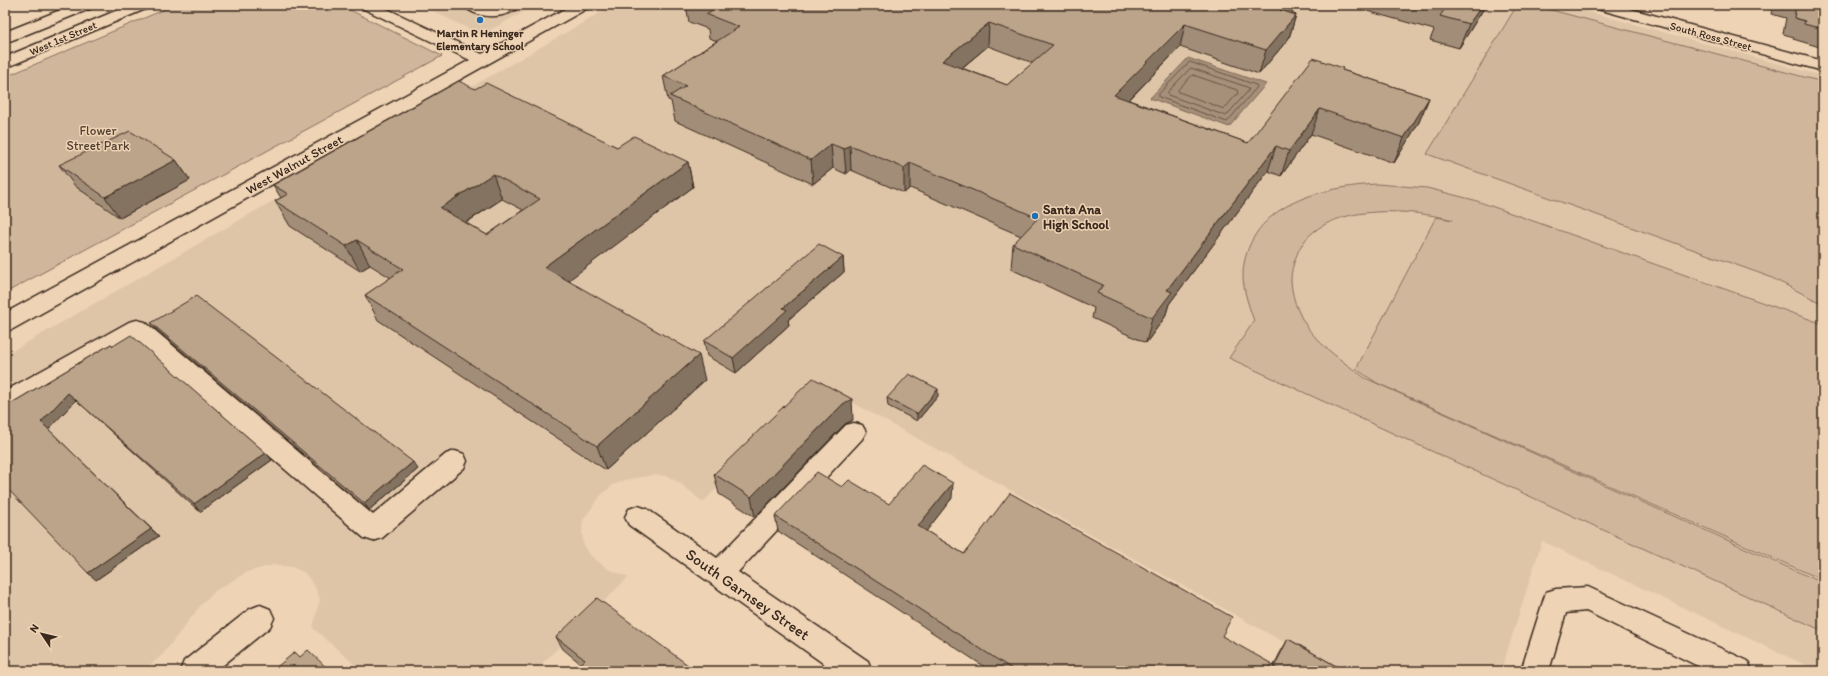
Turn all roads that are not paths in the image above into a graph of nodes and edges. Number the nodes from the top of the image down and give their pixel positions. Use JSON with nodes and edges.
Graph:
{"nodes":[{"id":1,"x":87,"y":5,"type":"edge"},
{"id":2,"x":144,"y":5,"type":"edge"},
{"id":3,"x":367,"y":5,"type":"edge"},
{"id":4,"x":472,"y":5,"type":"edge"},
{"id":5,"x":512,"y":5,"type":"edge"},
{"id":6,"x":583,"y":5,"type":"edge"},
{"id":7,"x":1599,"y":5,"type":"edge"},
{"id":8,"x":5,"y":38,"type":"edge"},
{"id":9,"x":483,"y":60,"type":"junction"},
{"id":10,"x":5,"y":63,"type":"edge"},
{"id":11,"x":1823,"y":66,"type":"edge"},
{"id":12,"x":5,"y":323,"type":"edge"},
{"id":13,"x":5,"y":402,"type":"edge"},
{"id":14,"x":854,"y":432,"type":"dead end"},
{"id":15,"x":455,"y":461,"type":"dead end"},
{"id":16,"x":638,"y":517,"type":"dead end"},
{"id":17,"x":719,"y":574,"type":"junction"},
{"id":18,"x":260,"y":618,"type":"dead end"},
{"id":19,"x":194,"y":671,"type":"edge"},
{"id":20,"x":858,"y":671,"type":"edge"},
{"id":21,"x":1535,"y":671,"type":"edge"},
{"id":22,"x":1738,"y":671,"type":"edge"}],
"edges":[{"from":1,"to":8,"type":"street","name":"West 1st Street"},
{"from":2,"to":10,"type":"street","name":"West 1st Street"},
{"from":3,"to":9,"type":"street"},
{"from":4,"to":5,"type":"street"},
{"from":6,"to":9,"type":"street","name":"West Walnut Street"},
{"from":7,"to":11,"type":"street","name":"South Ross Street"},
{"from":9,"to":12,"type":"street","name":"West Walnut Street"},
{"from":13,"to":15,"type":"street"},
{"from":14,"to":17,"type":"street"},
{"from":16,"to":17,"type":"street","name":"South Garnsey Street"},
{"from":17,"to":20,"type":"street","name":"South Garnsey Street"},
{"from":18,"to":19,"type":"street"},
{"from":21,"to":22,"type":"street"}]}
